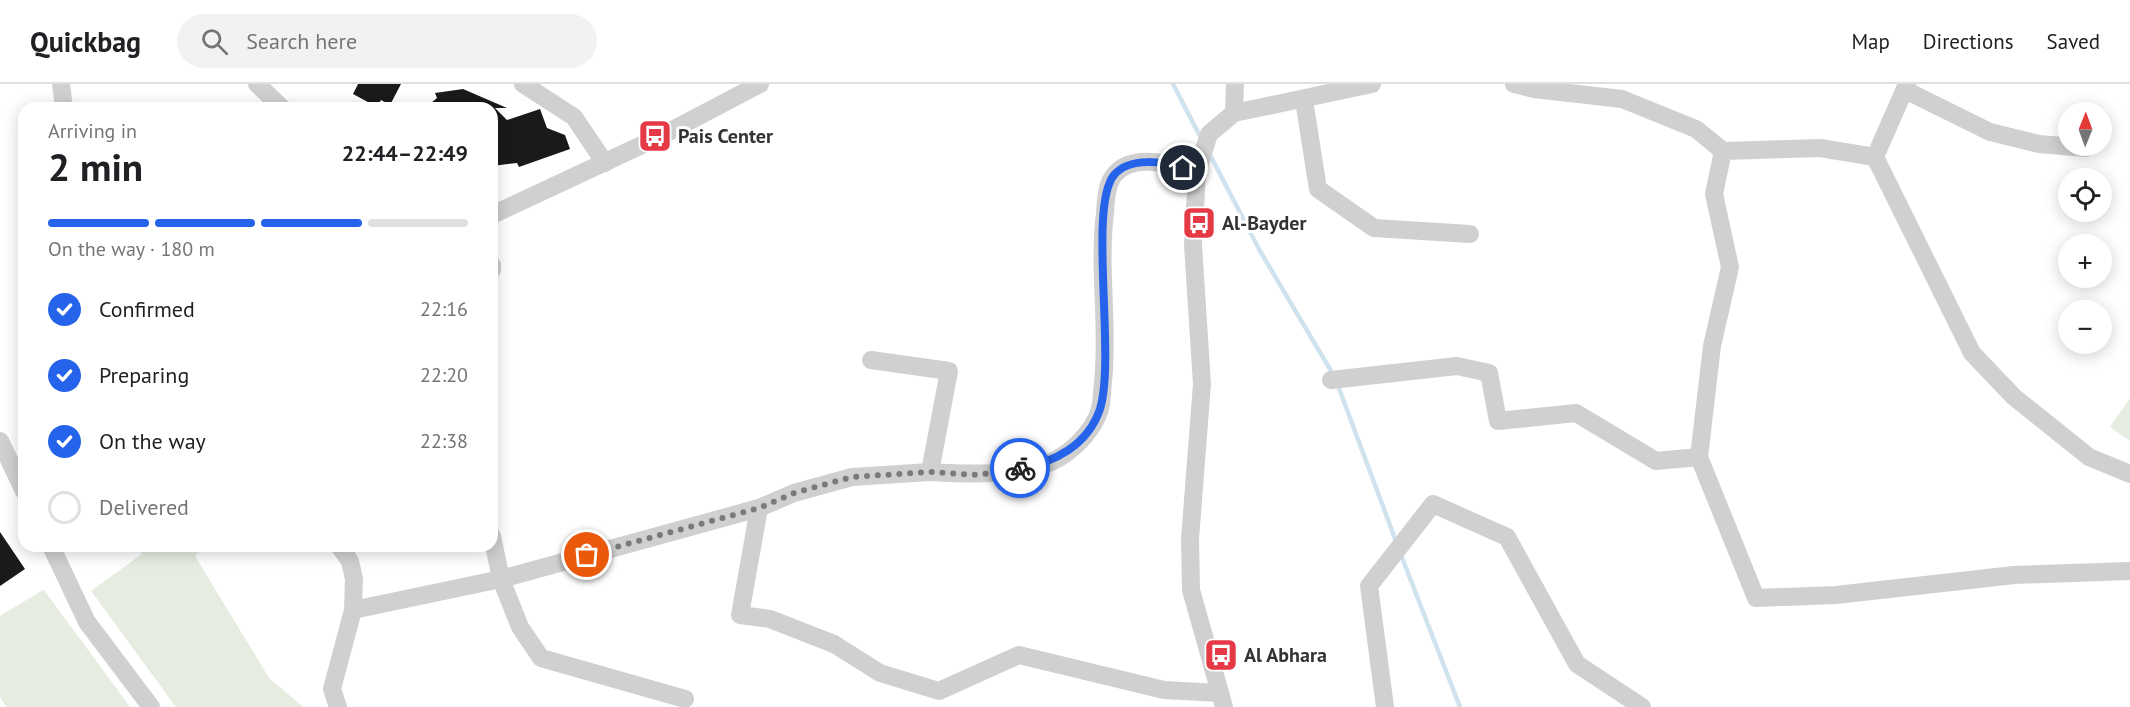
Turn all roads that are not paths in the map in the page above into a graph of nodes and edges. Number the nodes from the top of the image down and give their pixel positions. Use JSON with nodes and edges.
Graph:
{"nodes":[{"id":1,"x":61,"y":84,"type":"edge"},
{"id":2,"x":257,"y":84,"type":"edge"},
{"id":3,"x":523,"y":84,"type":"edge"},
{"id":4,"x":760,"y":84,"type":"edge"},
{"id":5,"x":1235,"y":84,"type":"edge"},
{"id":6,"x":1372,"y":84,"type":"edge"},
{"id":7,"x":1514,"y":84,"type":"edge"},
{"id":8,"x":1906,"y":87,"type":"edge"},
{"id":9,"x":1304,"y":100,"type":"junction"},
{"id":10,"x":62,"y":102,"type":"edge"},
{"id":11,"x":276,"y":102,"type":"edge"},
{"id":12,"x":1234,"y":113,"type":"junction"},
{"id":13,"x":2058,"y":146,"type":"edge"},
{"id":14,"x":1723,"y":151,"type":"junction"},
{"id":15,"x":1875,"y":157,"type":"junction"},
{"id":16,"x":605,"y":163,"type":"junction"},
{"id":17,"x":1197,"y":172,"type":"junction"},
{"id":18,"x":498,"y":212,"type":"edge"},
{"id":19,"x":1470,"y":234,"type":"dead end"},
{"id":20,"x":871,"y":360,"type":"dead end"},
{"id":21,"x":1331,"y":380,"type":"dead end"},
{"id":22,"x":0,"y":441,"type":"edge"},
{"id":23,"x":1699,"y":457,"type":"junction"},
{"id":24,"x":930,"y":472,"type":"junction"},
{"id":25,"x":2130,"y":474,"type":"edge"},
{"id":26,"x":18,"y":478,"type":"edge"},
{"id":27,"x":759,"y":508,"type":"junction"},
{"id":28,"x":54,"y":552,"type":"edge"},
{"id":29,"x":343,"y":552,"type":"edge"},
{"id":30,"x":495,"y":552,"type":"edge"},
{"id":31,"x":2130,"y":571,"type":"edge"},
{"id":32,"x":501,"y":579,"type":"junction"},
{"id":33,"x":353,"y":610,"type":"junction"},
{"id":34,"x":685,"y":699,"type":"dead end"},
{"id":35,"x":1222,"y":700,"type":"edge"},
{"id":36,"x":151,"y":707,"type":"edge"},
{"id":37,"x":338,"y":707,"type":"edge"},
{"id":38,"x":1385,"y":707,"type":"edge"},
{"id":39,"x":1642,"y":707,"type":"edge"}],
"edges":[{"from":1,"to":10,"type":"street"},
{"from":2,"to":11,"type":"street"},
{"from":3,"to":16,"type":"street"},
{"from":4,"to":16,"type":"street"},
{"from":5,"to":12,"type":"street"},
{"from":6,"to":9,"type":"street"},
{"from":7,"to":14,"type":"street"},
{"from":8,"to":13,"type":"street"},
{"from":8,"to":15,"type":"street"},
{"from":9,"to":12,"type":"street"},
{"from":9,"to":19,"type":"street"},
{"from":12,"to":17,"type":"street"},
{"from":14,"to":15,"type":"street"},
{"from":14,"to":23,"type":"street"},
{"from":15,"to":25,"type":"street"},
{"from":16,"to":18,"type":"street"},
{"from":17,"to":24,"type":"street"},
{"from":17,"to":35,"type":"street"},
{"from":20,"to":24,"type":"street"},
{"from":21,"to":23,"type":"street"},
{"from":22,"to":26,"type":"street"},
{"from":23,"to":31,"type":"street"},
{"from":24,"to":27,"type":"street"},
{"from":27,"to":32,"type":"street"},
{"from":27,"to":35,"type":"street"},
{"from":28,"to":36,"type":"street"},
{"from":29,"to":33,"type":"street"},
{"from":30,"to":32,"type":"street"},
{"from":32,"to":33,"type":"street"},
{"from":32,"to":34,"type":"street"},
{"from":33,"to":37,"type":"street"},
{"from":38,"to":39,"type":"street"}]}
